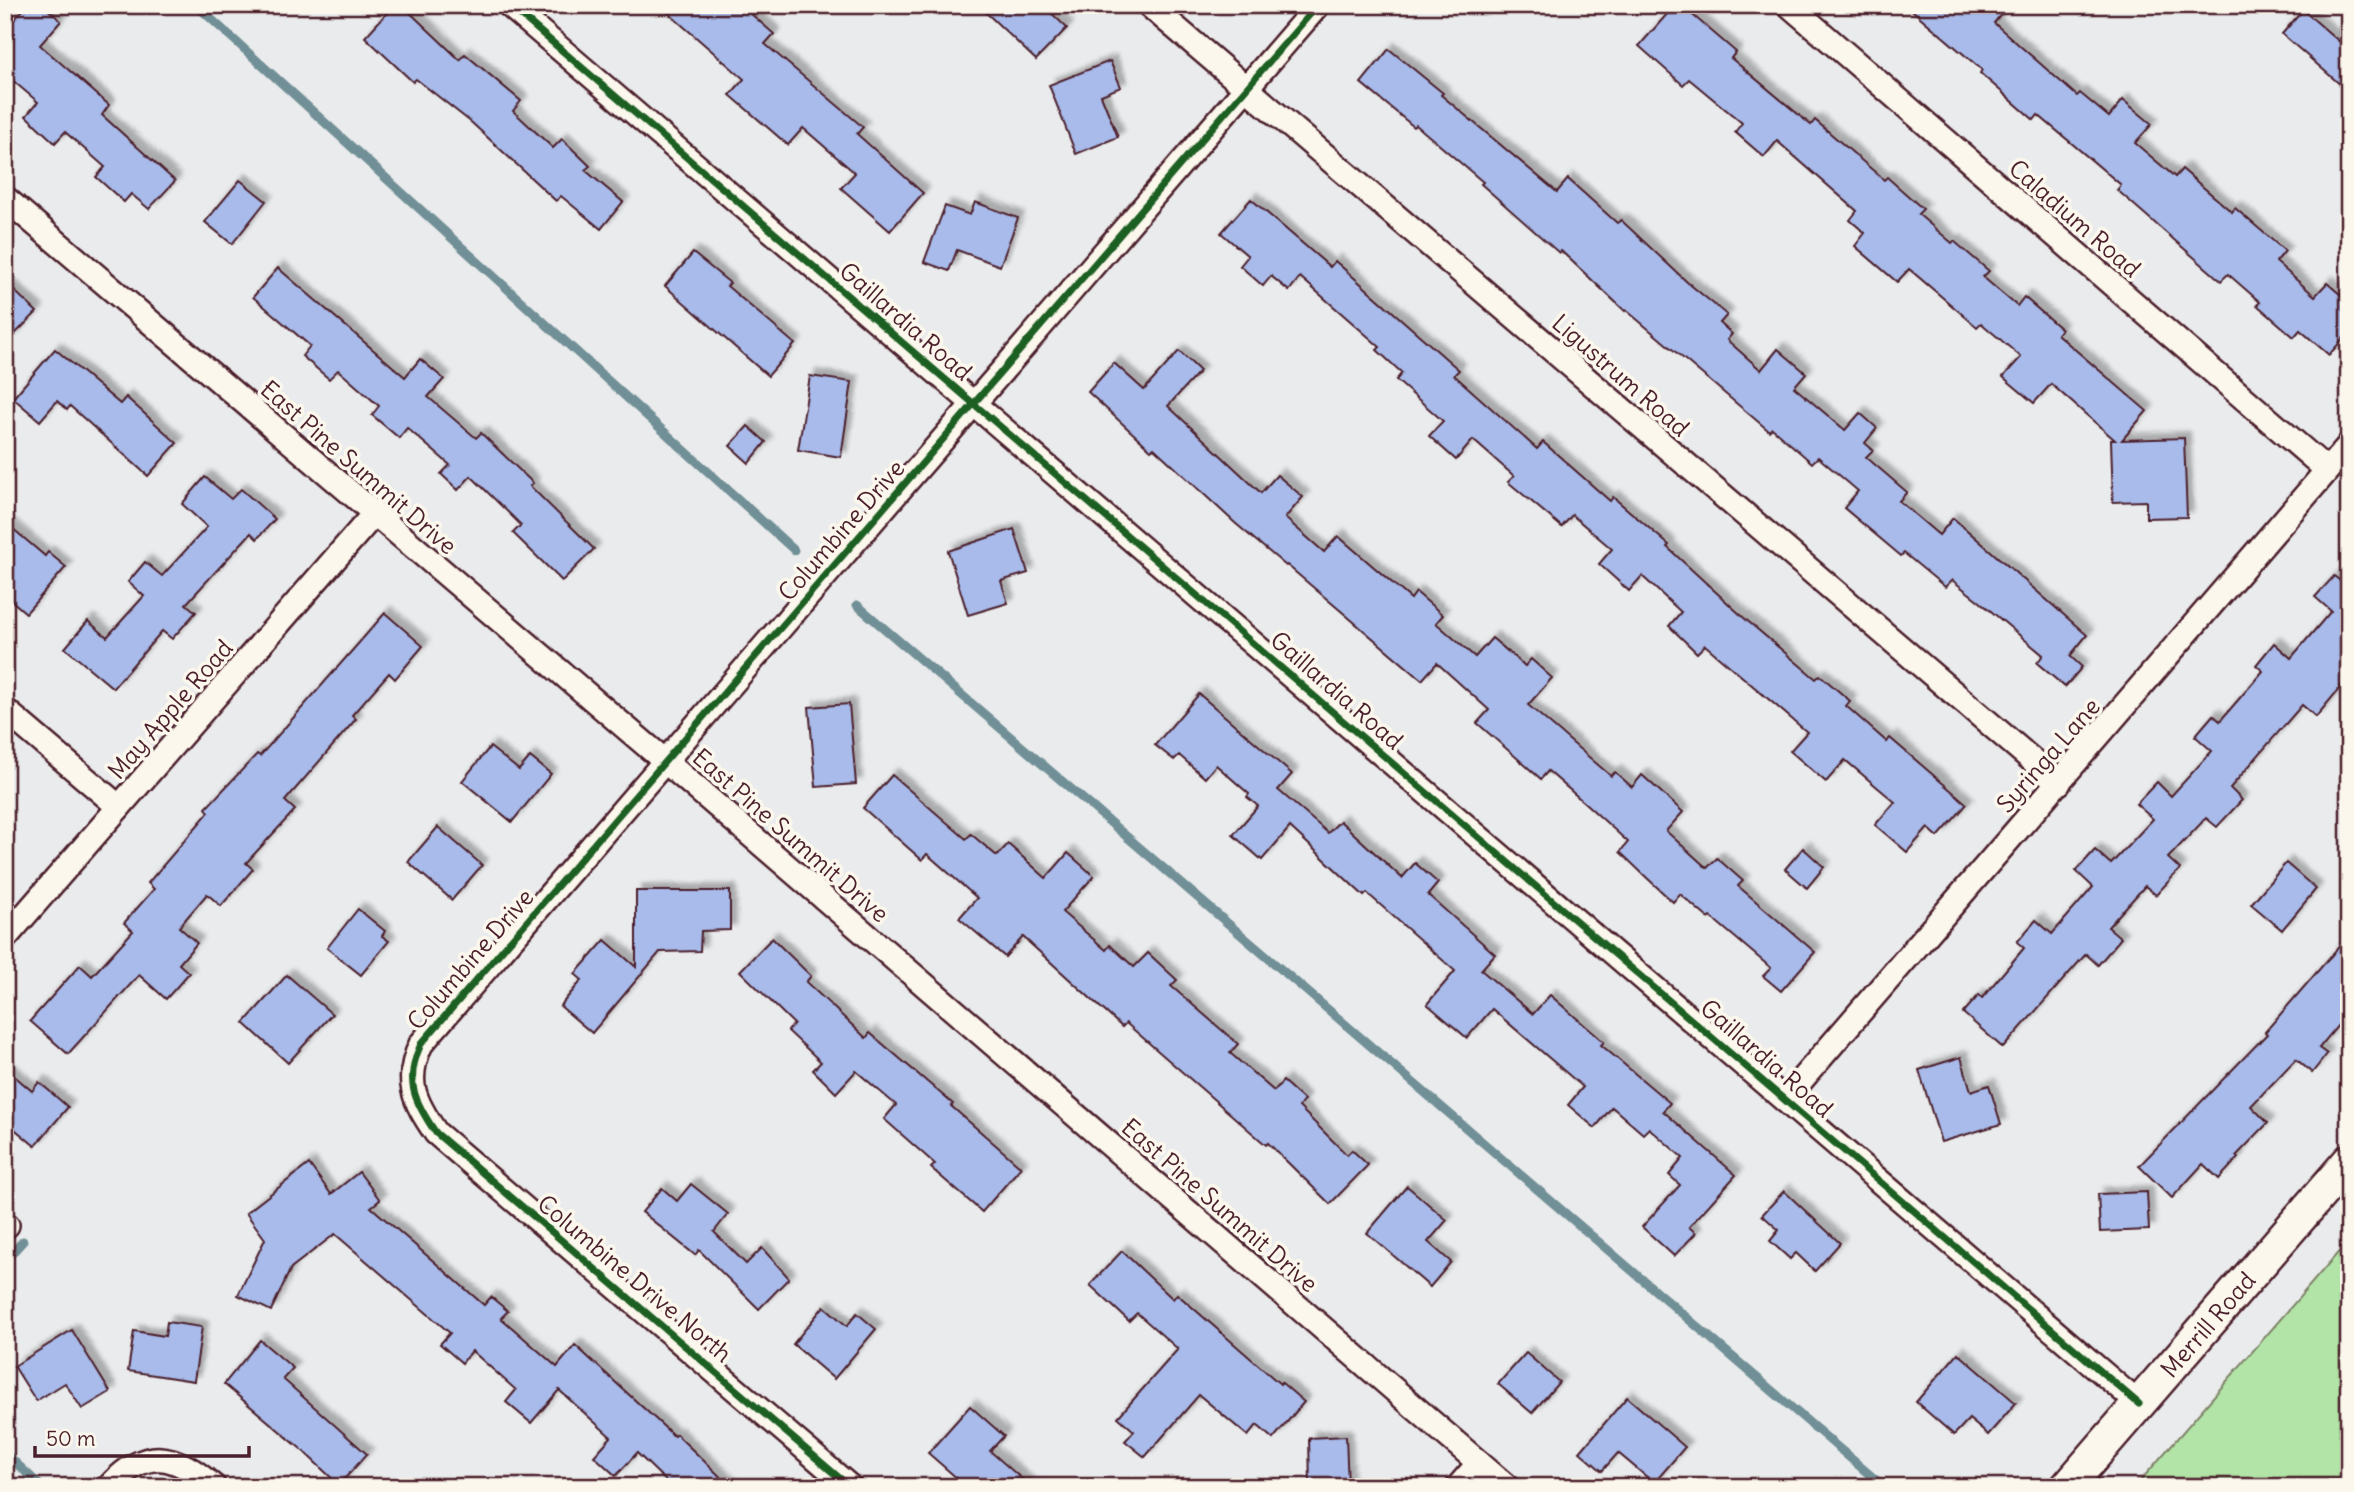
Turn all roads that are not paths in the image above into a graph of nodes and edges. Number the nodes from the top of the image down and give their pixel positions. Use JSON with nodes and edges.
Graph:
{"nodes":[{"id":1,"x":509,"y":5,"type":"edge"},
{"id":2,"x":1149,"y":5,"type":"edge"},
{"id":3,"x":1318,"y":5,"type":"edge"},
{"id":4,"x":1789,"y":5,"type":"edge"},
{"id":5,"x":1246,"y":89,"type":"junction"},
{"id":6,"x":5,"y":198,"type":"edge"},
{"id":7,"x":974,"y":405,"type":"junction"},
{"id":8,"x":2349,"y":445,"type":"edge"},
{"id":9,"x":2327,"y":470,"type":"junction"},
{"id":10,"x":374,"y":514,"type":"junction"},
{"id":11,"x":5,"y":710,"type":"edge"},
{"id":12,"x":666,"y":762,"type":"junction"},
{"id":13,"x":2059,"y":783,"type":"junction"},
{"id":14,"x":120,"y":807,"type":"junction"},
{"id":15,"x":5,"y":938,"type":"edge"},
{"id":16,"x":412,"y":1087,"type":"joint"},
{"id":17,"x":1785,"y":1099,"type":"junction"},
{"id":18,"x":2349,"y":1161,"type":"edge"},
{"id":19,"x":2139,"y":1404,"type":"junction"},
{"id":20,"x":1479,"y":1463,"type":"junction"},
{"id":21,"x":109,"y":1487,"type":"edge"},
{"id":22,"x":214,"y":1487,"type":"edge"},
{"id":23,"x":850,"y":1487,"type":"edge"},
{"id":24,"x":1458,"y":1487,"type":"edge"},
{"id":25,"x":1507,"y":1487,"type":"edge"},
{"id":26,"x":2067,"y":1487,"type":"edge"}],
"edges":[{"from":1,"to":7,"type":"street","name":"Gaillardia Road"},
{"from":2,"to":5,"type":"street","name":"Ligustrum Road"},
{"from":3,"to":5,"type":"street","name":"Columbine Drive"},
{"from":4,"to":9,"type":"street","name":"Caladium Road"},
{"from":5,"to":7,"type":"street","name":"Columbine Drive"},
{"from":5,"to":13,"type":"street","name":"Ligustrum Road"},
{"from":6,"to":10,"type":"street","name":"East Pine Summit Drive"},
{"from":7,"to":12,"type":"street","name":"Columbine Drive"},
{"from":7,"to":17,"type":"street","name":"Gaillardia Road"},
{"from":8,"to":9,"type":"street","name":"Syringa Lane"},
{"from":9,"to":13,"type":"street","name":"Syringa Lane"},
{"from":10,"to":12,"type":"street","name":"East Pine Summit Drive"},
{"from":10,"to":14,"type":"street","name":"May Apple Road"},
{"from":11,"to":14,"type":"street"},
{"from":12,"to":16,"type":"street","name":"Columbine Drive"},
{"from":12,"to":20,"type":"street","name":"East Pine Summit Drive"},
{"from":13,"to":17,"type":"street","name":"Syringa Lane"},
{"from":14,"to":15,"type":"street","name":"May Apple Road"},
{"from":16,"to":23,"type":"street","name":"Columbine Drive North"},
{"from":17,"to":19,"type":"street","name":"Gaillardia Road"},
{"from":18,"to":19,"type":"main road","name":"Merrill Road"},
{"from":19,"to":26,"type":"main road","name":"Merrill Road"},
{"from":20,"to":24,"type":"street"},
{"from":20,"to":25,"type":"street","name":"East Pine Summit Drive"},
{"from":21,"to":22,"type":"street"}]}
